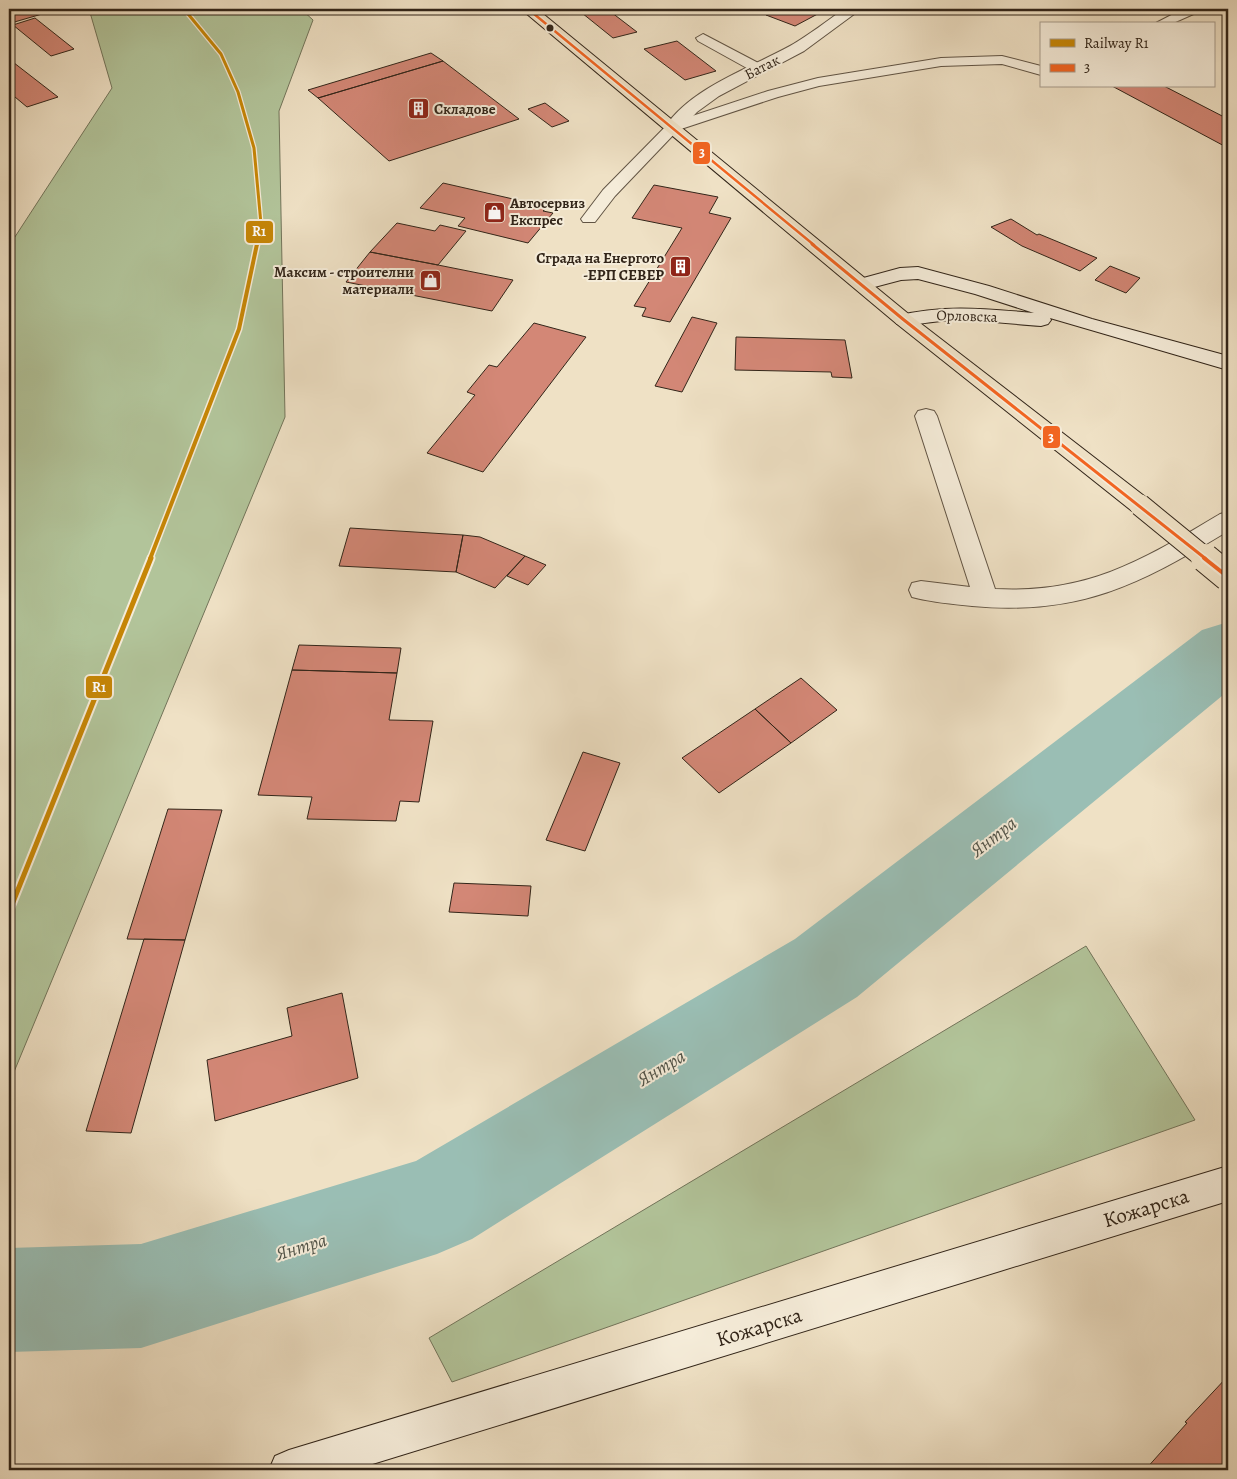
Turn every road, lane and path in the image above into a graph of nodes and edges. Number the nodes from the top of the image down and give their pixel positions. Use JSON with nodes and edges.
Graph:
{"nodes":[{"id":1,"x":528,"y":9,"type":"edge"},
{"id":2,"x":854,"y":9,"type":"edge"},
{"id":3,"x":1194,"y":9,"type":"edge"},
{"id":4,"x":1165,"y":22,"type":"edge"},
{"id":5,"x":703,"y":38,"type":"dead end"},
{"id":6,"x":1040,"y":62,"type":"edge"},
{"id":7,"x":1026,"y":65,"type":"junction"},
{"id":8,"x":759,"y":69,"type":"junction"},
{"id":9,"x":1040,"y":70,"type":"edge"},
{"id":10,"x":673,"y":127,"type":"junction"},
{"id":11,"x":589,"y":219,"type":"dead end"},
{"id":12,"x":863,"y":284,"type":"junction"},
{"id":13,"x":904,"y":320,"type":"junction"},
{"id":14,"x":1085,"y":323,"type":"junction"},
{"id":15,"x":1228,"y":363,"type":"edge"},
{"id":16,"x":926,"y":416,"type":"dead end"},
{"id":17,"x":1228,"y":520,"type":"edge"},
{"id":18,"x":1228,"y":577,"type":"edge"},
{"id":19,"x":921,"y":590,"type":"dead end"},
{"id":20,"x":986,"y":598,"type":"junction"},
{"id":21,"x":1228,"y":1183,"type":"edge"},
{"id":22,"x":289,"y":1470,"type":"edge"}],
"edges":[{"from":1,"to":10,"type":"main road"},
{"from":2,"to":8,"type":"street","name":"Батак"},
{"from":3,"to":4,"type":"lane"},
{"from":5,"to":8,"type":"lane"},
{"from":6,"to":7,"type":"lane"},
{"from":7,"to":9,"type":"lane"},
{"from":7,"to":10,"type":"lane"},
{"from":8,"to":10,"type":"street","name":"Батак"},
{"from":10,"to":11,"type":"lane"},
{"from":10,"to":12,"type":"main road"},
{"from":12,"to":13,"type":"main road"},
{"from":12,"to":14,"type":"street","name":"Орловска"},
{"from":13,"to":14,"type":"street","name":"Орловска"},
{"from":13,"to":18,"type":"main road","bridge":true},
{"from":14,"to":15,"type":"street","name":"Орловска"},
{"from":16,"to":20,"type":"street"},
{"from":17,"to":20,"type":"street"},
{"from":19,"to":20,"type":"street"},
{"from":21,"to":22,"type":"street","name":"Кожарска"}]}
